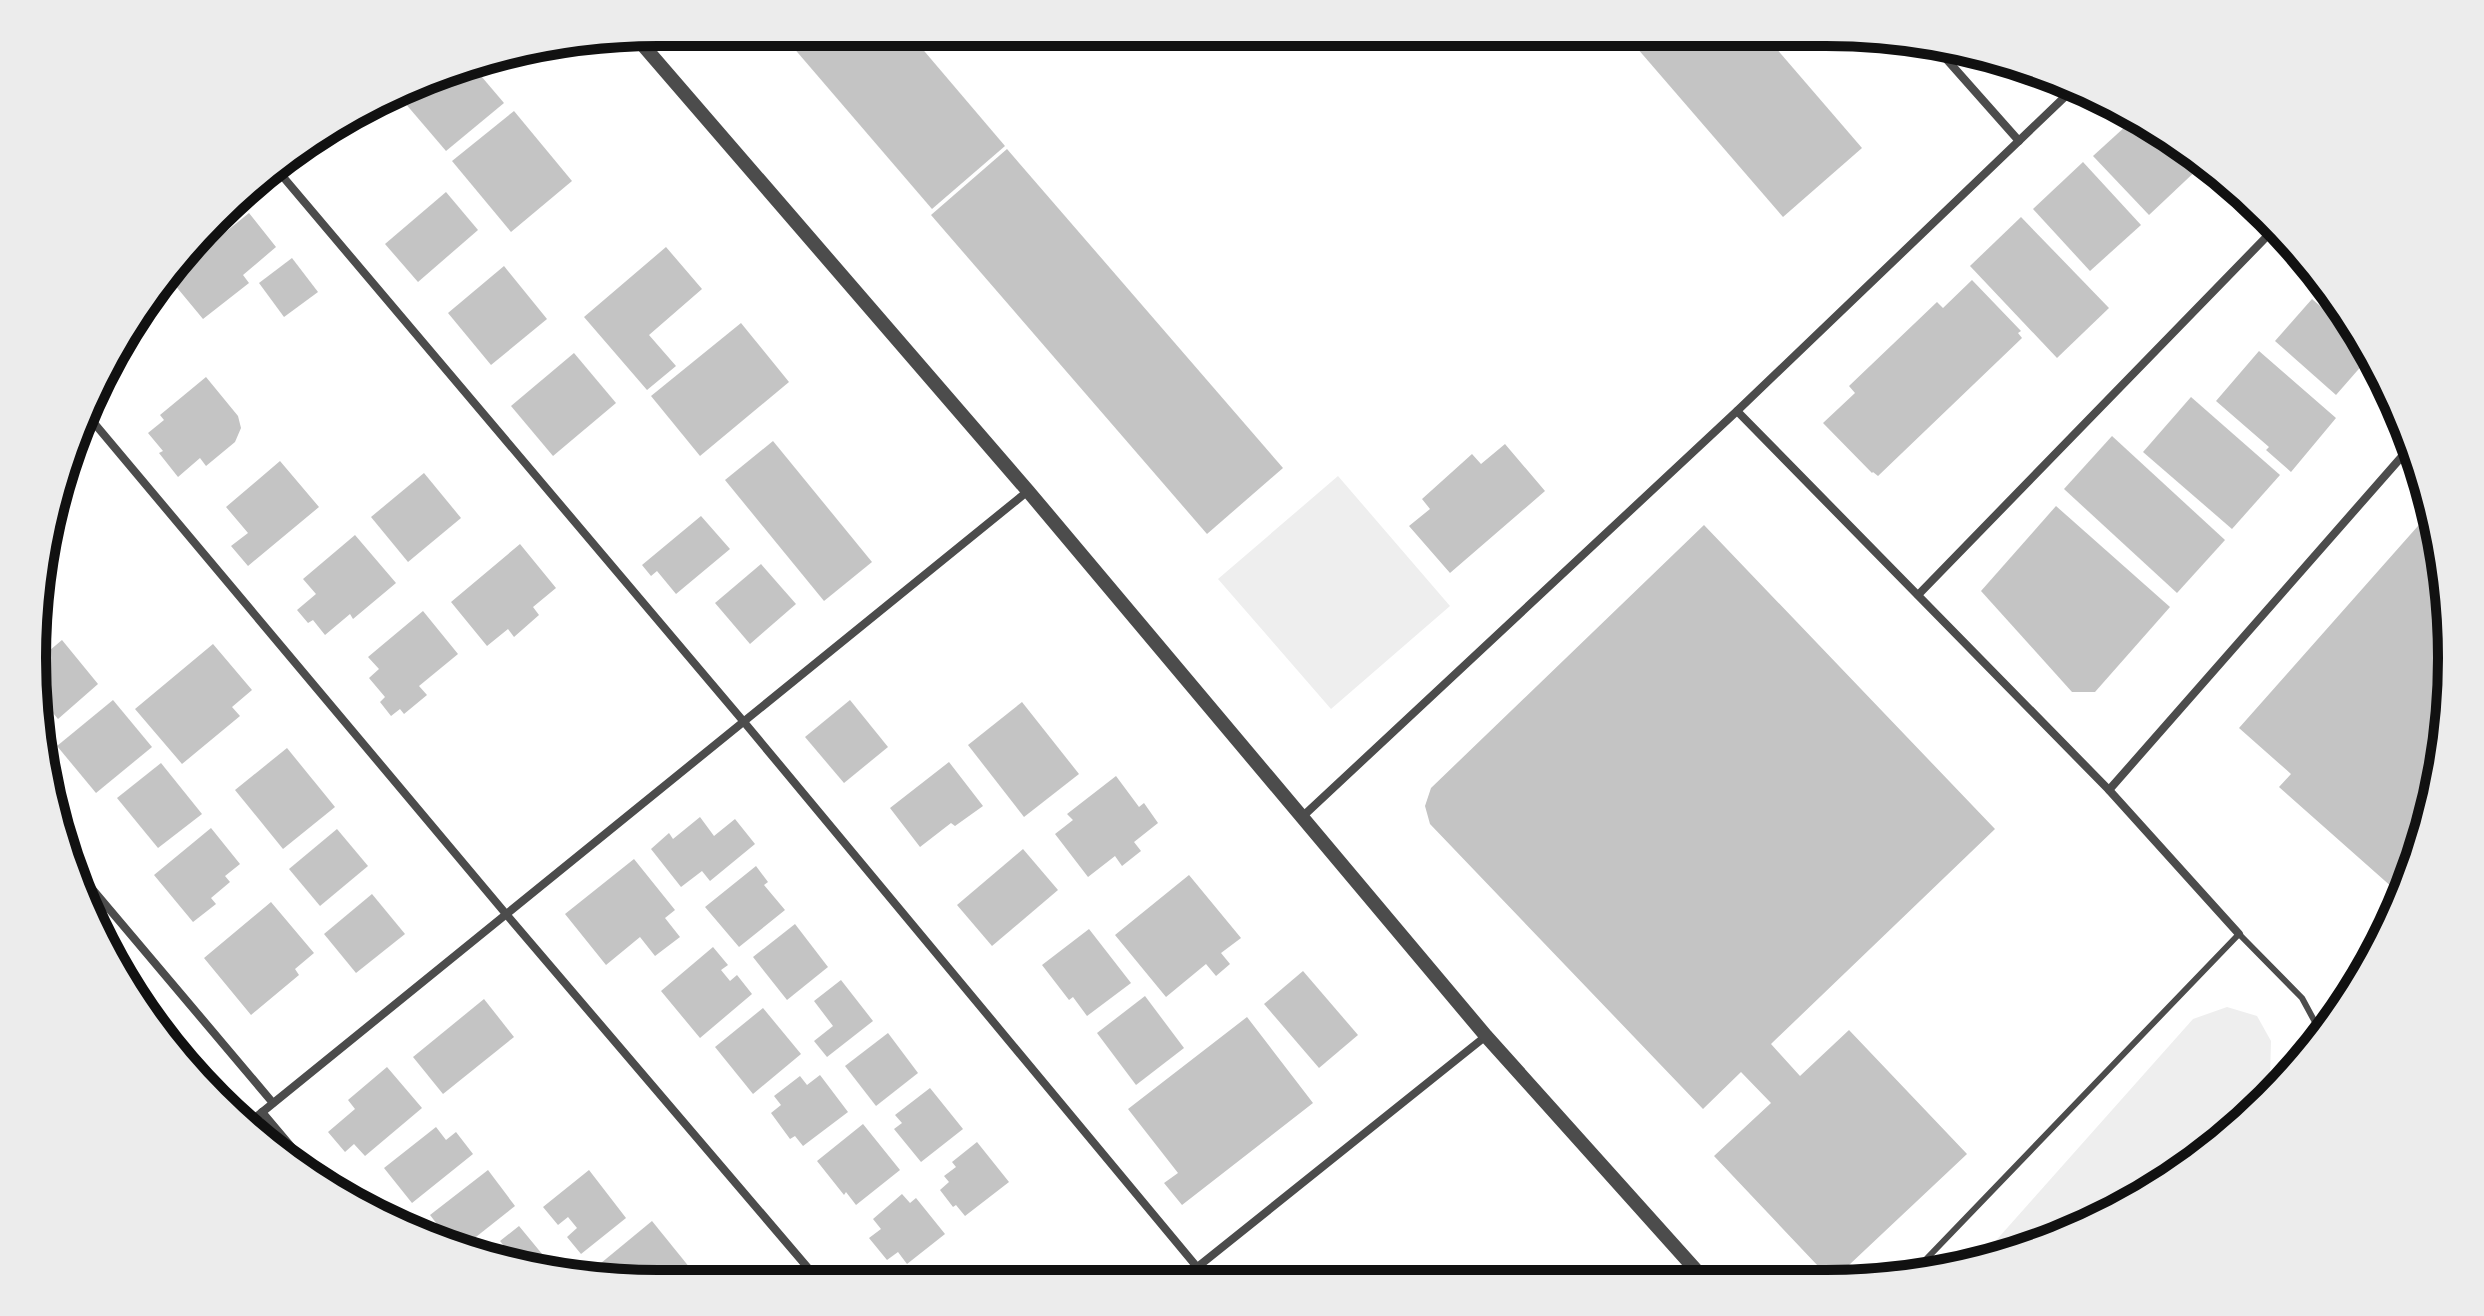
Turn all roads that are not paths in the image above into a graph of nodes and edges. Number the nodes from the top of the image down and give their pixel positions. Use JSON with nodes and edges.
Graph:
{"nodes":[{"id":1,"x":644,"y":46,"type":"edge"},
{"id":2,"x":1946,"y":58,"type":"edge"},
{"id":3,"x":2066,"y":96,"type":"edge"},
{"id":4,"x":2019,"y":141,"type":"junction"},
{"id":5,"x":281,"y":175,"type":"edge"},
{"id":6,"x":2268,"y":235,"type":"edge"},
{"id":7,"x":1737,"y":411,"type":"junction"},
{"id":8,"x":94,"y":423,"type":"edge"},
{"id":9,"x":2403,"y":455,"type":"edge"},
{"id":10,"x":1028,"y":491,"type":"junction"},
{"id":11,"x":1918,"y":595,"type":"junction"},
{"id":12,"x":744,"y":722,"type":"junction"},
{"id":13,"x":2109,"y":790,"type":"junction"},
{"id":14,"x":1301,"y":818,"type":"junction"},
{"id":15,"x":91,"y":888,"type":"edge"},
{"id":16,"x":506,"y":914,"type":"junction"},
{"id":17,"x":2239,"y":934,"type":"junction"},
{"id":18,"x":2316,"y":1025,"type":"edge"},
{"id":19,"x":1486,"y":1036,"type":"junction"},
{"id":20,"x":273,"y":1103,"type":"junction"},
{"id":21,"x":262,"y":1112,"type":"junction"},
{"id":22,"x":254,"y":1118,"type":"edge"},
{"id":23,"x":295,"y":1151,"type":"edge"},
{"id":24,"x":1924,"y":1262,"type":"edge"},
{"id":25,"x":1197,"y":1267,"type":"junction"},
{"id":26,"x":810,"y":1270,"type":"edge"},
{"id":27,"x":1193,"y":1270,"type":"edge"},
{"id":28,"x":1696,"y":1270,"type":"edge"}],
"edges":[{"from":1,"to":10,"type":"street"},
{"from":2,"to":4,"type":"street"},
{"from":3,"to":4,"type":"street"},
{"from":4,"to":7,"type":"street"},
{"from":5,"to":12,"type":"street"},
{"from":6,"to":11,"type":"street"},
{"from":7,"to":11,"type":"street"},
{"from":7,"to":14,"type":"street"},
{"from":8,"to":16,"type":"street"},
{"from":9,"to":13,"type":"street"},
{"from":10,"to":12,"type":"street"},
{"from":10,"to":14,"type":"street"},
{"from":11,"to":13,"type":"street"},
{"from":12,"to":16,"type":"street"},
{"from":12,"to":25,"type":"street"},
{"from":13,"to":17,"type":"street"},
{"from":14,"to":19,"type":"street"},
{"from":15,"to":20,"type":"street"},
{"from":16,"to":20,"type":"street"},
{"from":16,"to":26,"type":"street"},
{"from":17,"to":18,"type":"lane"},
{"from":17,"to":24,"type":"lane"},
{"from":19,"to":25,"type":"street"},
{"from":19,"to":28,"type":"street"},
{"from":20,"to":21,"type":"street"},
{"from":21,"to":22,"type":"street"},
{"from":21,"to":23,"type":"street"},
{"from":25,"to":27,"type":"street"}]}
